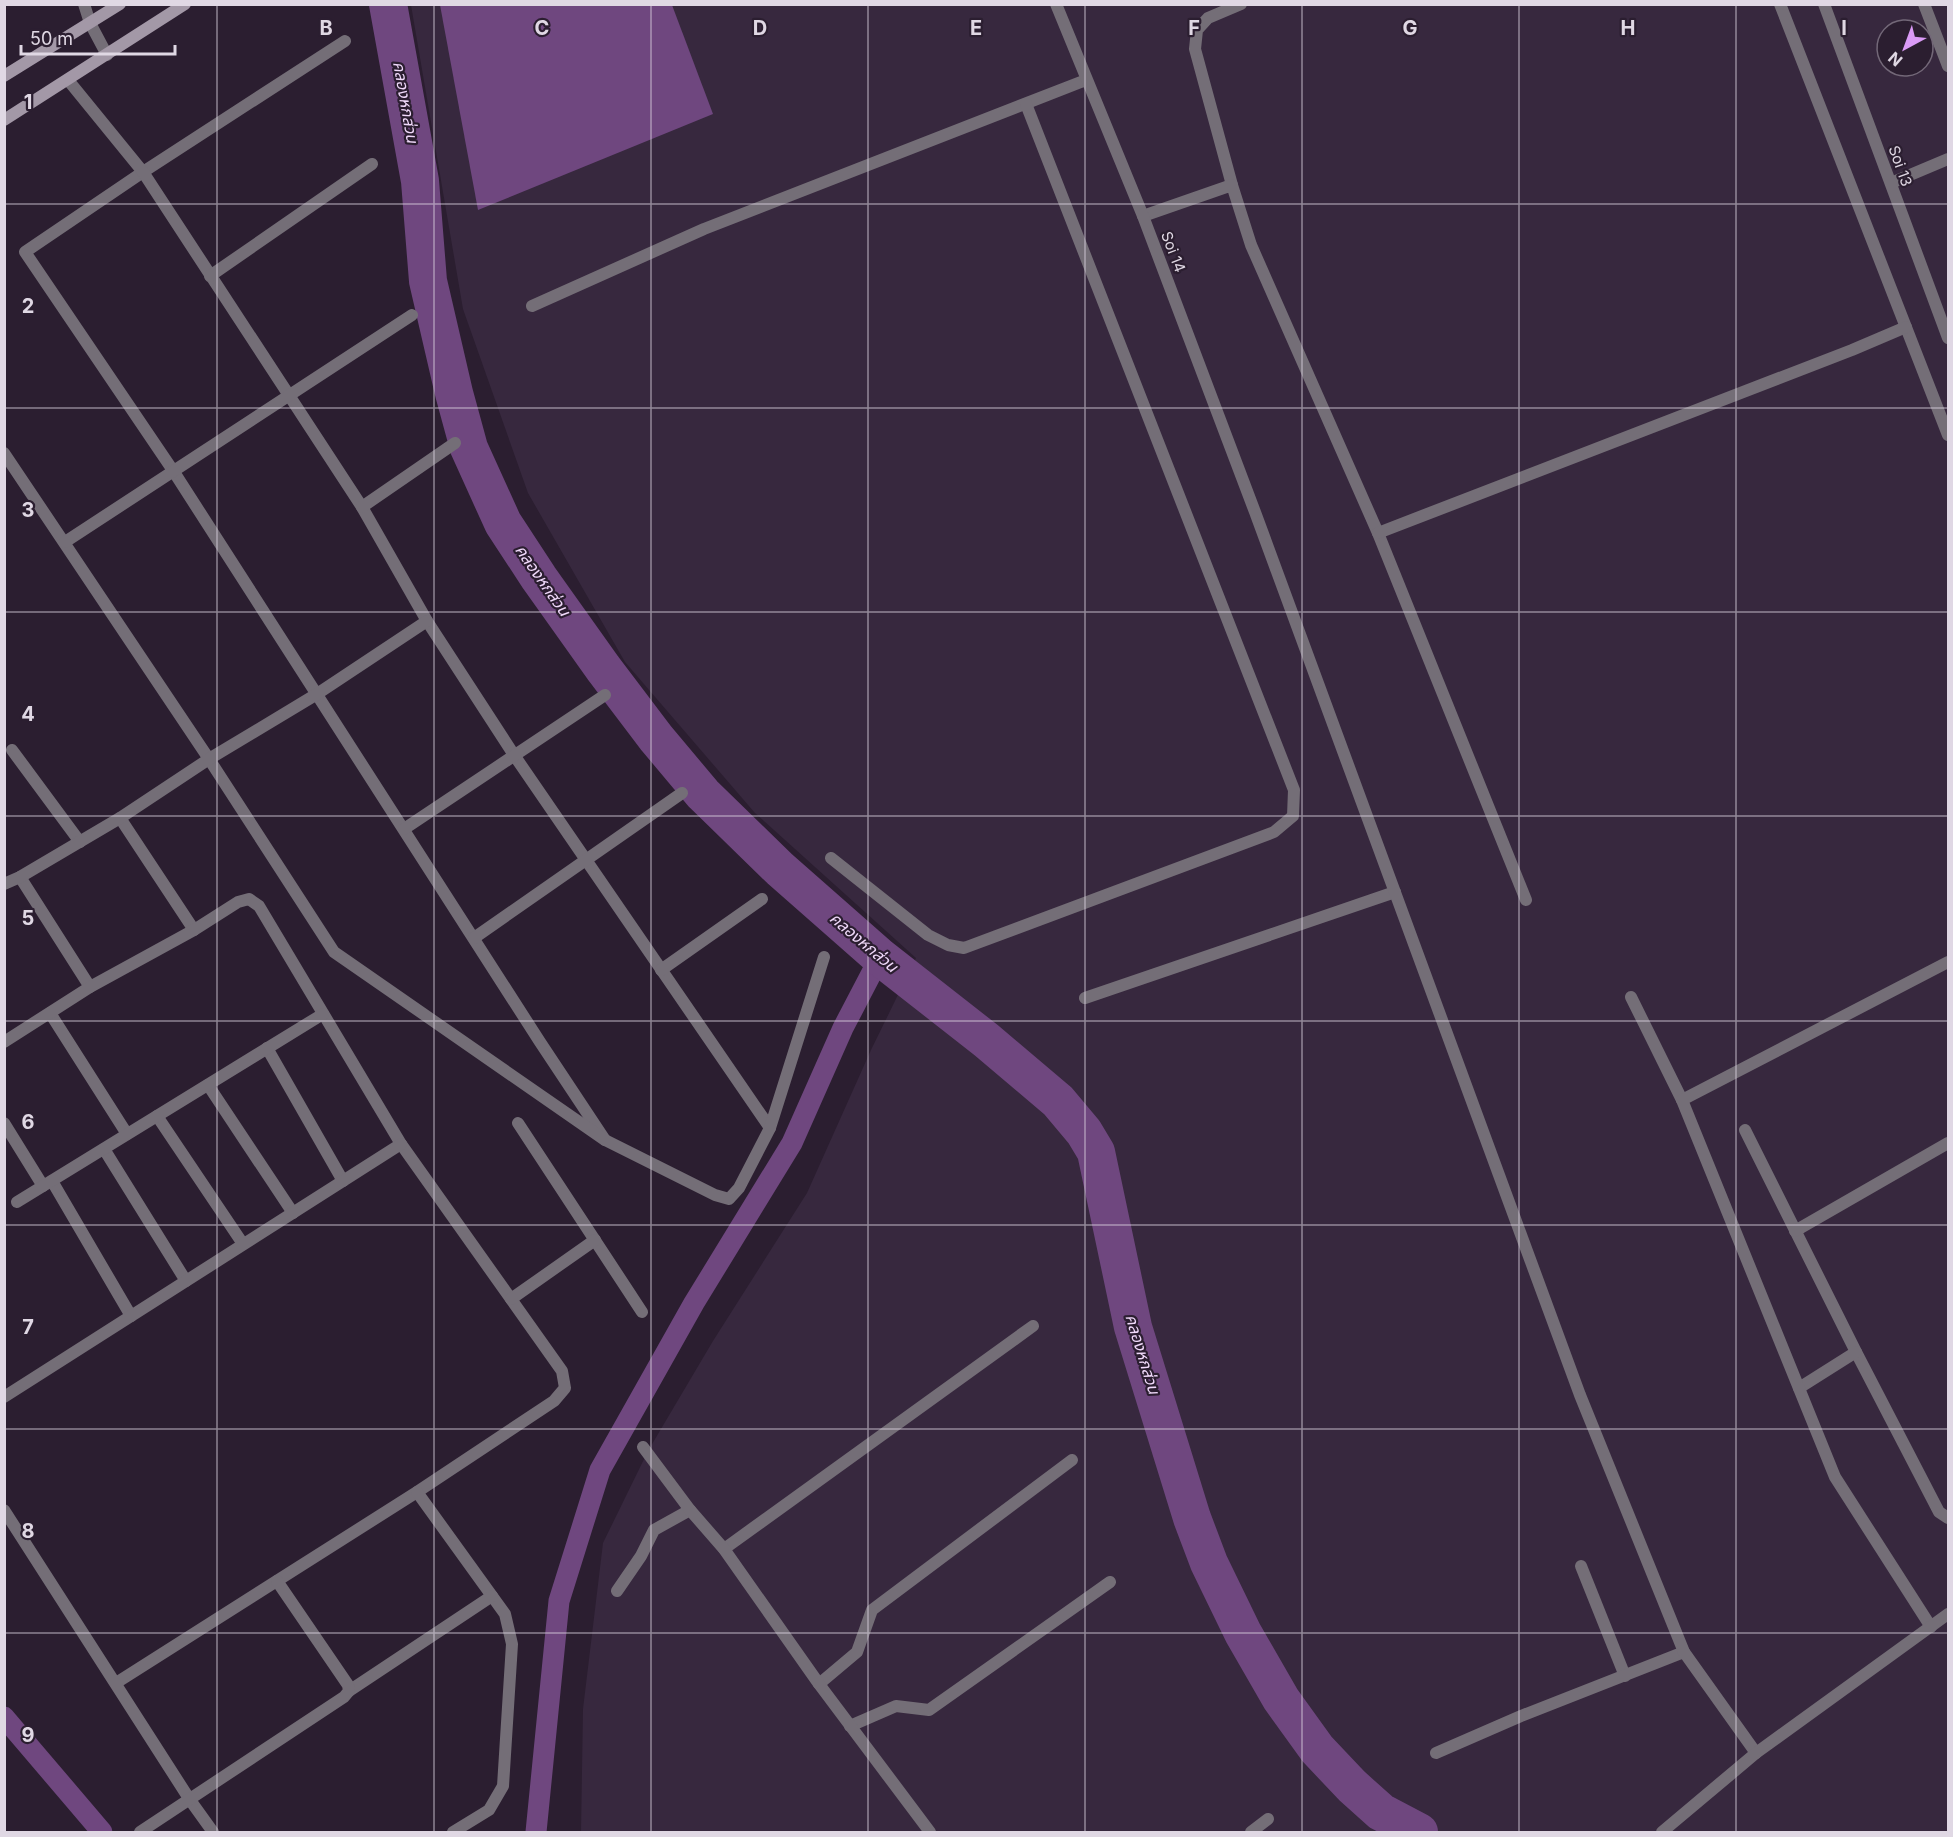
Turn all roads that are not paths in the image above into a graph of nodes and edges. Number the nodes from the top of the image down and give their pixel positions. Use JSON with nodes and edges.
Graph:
{"nodes":[{"id":1,"x":84,"y":4,"type":"edge"},
{"id":2,"x":120,"y":4,"type":"edge"},
{"id":3,"x":185,"y":4,"type":"edge"},
{"id":4,"x":1056,"y":4,"type":"edge"},
{"id":5,"x":1241,"y":4,"type":"edge"},
{"id":6,"x":1780,"y":4,"type":"edge"},
{"id":7,"x":1824,"y":4,"type":"edge"},
{"id":8,"x":1924,"y":4,"type":"edge"},
{"id":9,"x":90,"y":23,"type":"junction"},
{"id":10,"x":345,"y":41,"type":"dead end"},
{"id":11,"x":106,"y":55,"type":"junction"},
{"id":12,"x":1948,"y":66,"type":"edge"},
{"id":13,"x":4,"y":76,"type":"edge"},
{"id":14,"x":68,"y":80,"type":"junction"},
{"id":15,"x":1086,"y":80,"type":"junction"},
{"id":16,"x":1026,"y":104,"type":"junction"},
{"id":17,"x":4,"y":120,"type":"edge"},
{"id":18,"x":1948,"y":159,"type":"edge"},
{"id":19,"x":372,"y":164,"type":"dead end"},
{"id":20,"x":143,"y":172,"type":"junction"},
{"id":21,"x":1891,"y":183,"type":"junction"},
{"id":22,"x":1233,"y":185,"type":"junction"},
{"id":23,"x":1143,"y":216,"type":"junction"},
{"id":24,"x":210,"y":276,"type":"junction"},
{"id":25,"x":532,"y":306,"type":"dead end"},
{"id":26,"x":412,"y":315,"type":"dead end"},
{"id":27,"x":1906,"y":327,"type":"junction"},
{"id":28,"x":1948,"y":338,"type":"edge"},
{"id":29,"x":289,"y":394,"type":"junction"},
{"id":30,"x":1948,"y":435,"type":"edge"},
{"id":31,"x":455,"y":443,"type":"dead end"},
{"id":32,"x":4,"y":453,"type":"edge"},
{"id":33,"x":174,"y":472,"type":"junction"},
{"id":34,"x":363,"y":507,"type":"junction"},
{"id":35,"x":1378,"y":533,"type":"junction"},
{"id":36,"x":65,"y":542,"type":"junction"},
{"id":37,"x":427,"y":621,"type":"junction"},
{"id":38,"x":317,"y":694,"type":"junction"},
{"id":39,"x":605,"y":695,"type":"dead end"},
{"id":40,"x":12,"y":750,"type":"dead end"},
{"id":41,"x":514,"y":755,"type":"junction"},
{"id":42,"x":209,"y":759,"type":"junction"},
{"id":43,"x":682,"y":793,"type":"dead end"},
{"id":44,"x":120,"y":818,"type":"junction"},
{"id":45,"x":404,"y":829,"type":"junction"},
{"id":46,"x":80,"y":842,"type":"junction"},
{"id":47,"x":831,"y":858,"type":"dead end"},
{"id":48,"x":586,"y":860,"type":"junction"},
{"id":49,"x":20,"y":877,"type":"junction"},
{"id":50,"x":4,"y":884,"type":"edge"},
{"id":51,"x":1395,"y":892,"type":"junction"},
{"id":52,"x":762,"y":899,"type":"dead end"},
{"id":53,"x":1526,"y":900,"type":"dead end"},
{"id":54,"x":194,"y":930,"type":"junction"},
{"id":55,"x":474,"y":938,"type":"junction"},
{"id":56,"x":824,"y":957,"type":"dead end"},
{"id":57,"x":1948,"y":962,"type":"edge"},
{"id":58,"x":661,"y":970,"type":"junction"},
{"id":59,"x":90,"y":987,"type":"junction"},
{"id":60,"x":1630,"y":997,"type":"dead end"},
{"id":61,"x":1085,"y":998,"type":"dead end"},
{"id":62,"x":50,"y":1013,"type":"junction"},
{"id":63,"x":323,"y":1014,"type":"junction"},
{"id":64,"x":4,"y":1042,"type":"edge"},
{"id":65,"x":267,"y":1048,"type":"junction"},
{"id":66,"x":208,"y":1085,"type":"junction"},
{"id":67,"x":1682,"y":1100,"type":"junction"},
{"id":68,"x":157,"y":1116,"type":"junction"},
{"id":69,"x":4,"y":1123,"type":"edge"},
{"id":70,"x":518,"y":1123,"type":"dead end"},
{"id":71,"x":770,"y":1128,"type":"junction"},
{"id":72,"x":1745,"y":1130,"type":"dead end"},
{"id":73,"x":127,"y":1134,"type":"junction"},
{"id":74,"x":605,"y":1140,"type":"junction"},
{"id":75,"x":1948,"y":1143,"type":"edge"},
{"id":76,"x":401,"y":1144,"type":"junction"},
{"id":77,"x":104,"y":1149,"type":"junction"},
{"id":78,"x":343,"y":1181,"type":"junction"},
{"id":79,"x":47,"y":1184,"type":"junction"},
{"id":80,"x":17,"y":1202,"type":"dead end"},
{"id":81,"x":293,"y":1213,"type":"junction"},
{"id":82,"x":1795,"y":1231,"type":"junction"},
{"id":83,"x":595,"y":1240,"type":"junction"},
{"id":84,"x":243,"y":1244,"type":"junction"},
{"id":85,"x":186,"y":1281,"type":"junction"},
{"id":86,"x":511,"y":1299,"type":"junction"},
{"id":87,"x":642,"y":1312,"type":"dead end"},
{"id":88,"x":131,"y":1316,"type":"junction"},
{"id":89,"x":1033,"y":1326,"type":"dead end"},
{"id":90,"x":1856,"y":1352,"type":"junction"},
{"id":91,"x":1799,"y":1388,"type":"junction"},
{"id":92,"x":4,"y":1397,"type":"edge"},
{"id":93,"x":643,"y":1447,"type":"dead end"},
{"id":94,"x":1072,"y":1460,"type":"dead end"},
{"id":95,"x":417,"y":1492,"type":"junction"},
{"id":96,"x":4,"y":1510,"type":"edge"},
{"id":97,"x":690,"y":1510,"type":"junction"},
{"id":98,"x":1948,"y":1518,"type":"edge"},
{"id":99,"x":724,"y":1549,"type":"junction"},
{"id":100,"x":1581,"y":1566,"type":"dead end"},
{"id":101,"x":277,"y":1581,"type":"junction"},
{"id":102,"x":1110,"y":1582,"type":"dead end"},
{"id":103,"x":617,"y":1591,"type":"dead end"},
{"id":104,"x":492,"y":1596,"type":"junction"},
{"id":105,"x":1948,"y":1614,"type":"edge"},
{"id":106,"x":1931,"y":1627,"type":"junction"},
{"id":107,"x":1684,"y":1652,"type":"junction"},
{"id":108,"x":1625,"y":1676,"type":"junction"},
{"id":109,"x":116,"y":1683,"type":"junction"},
{"id":110,"x":819,"y":1684,"type":"junction"},
{"id":111,"x":349,"y":1691,"type":"junction"},
{"id":112,"x":850,"y":1726,"type":"junction"},
{"id":113,"x":1436,"y":1753,"type":"dead end"},
{"id":114,"x":1756,"y":1753,"type":"junction"},
{"id":115,"x":190,"y":1800,"type":"junction"},
{"id":116,"x":1268,"y":1819,"type":"dead end"},
{"id":117,"x":140,"y":1833,"type":"edge"},
{"id":118,"x":213,"y":1833,"type":"edge"},
{"id":119,"x":453,"y":1833,"type":"edge"},
{"id":120,"x":930,"y":1833,"type":"edge"},
{"id":121,"x":1251,"y":1833,"type":"edge"},
{"id":122,"x":1662,"y":1833,"type":"edge"}],
"edges":[{"from":1,"to":9,"type":"street"},
{"from":2,"to":9,"type":"main road"},
{"from":3,"to":11,"type":"main road"},
{"from":4,"to":15,"type":"street","name":"Soi 14"},
{"from":5,"to":22,"type":"street"},
{"from":6,"to":27,"type":"street"},
{"from":7,"to":21,"type":"street","name":"Soi 13"},
{"from":8,"to":12,"type":"street"},
{"from":9,"to":11,"type":"street"},
{"from":9,"to":13,"type":"main road"},
{"from":10,"to":20,"type":"street"},
{"from":11,"to":14,"type":"main road"},
{"from":14,"to":17,"type":"main road"},
{"from":14,"to":20,"type":"street"},
{"from":15,"to":16,"type":"street"},
{"from":15,"to":23,"type":"street","name":"Soi 14"},
{"from":16,"to":25,"type":"street"},
{"from":16,"to":47,"type":"street"},
{"from":18,"to":21,"type":"street"},
{"from":19,"to":24,"type":"street"},
{"from":20,"to":24,"type":"street"},
{"from":20,"to":33,"type":"street"},
{"from":21,"to":28,"type":"street","name":"Soi 13"},
{"from":22,"to":23,"type":"street"},
{"from":22,"to":35,"type":"street"},
{"from":23,"to":51,"type":"street","name":"Soi 14"},
{"from":24,"to":29,"type":"street"},
{"from":26,"to":29,"type":"street"},
{"from":27,"to":30,"type":"street"},
{"from":27,"to":35,"type":"street"},
{"from":29,"to":33,"type":"street"},
{"from":29,"to":34,"type":"street"},
{"from":31,"to":34,"type":"street"},
{"from":32,"to":36,"type":"street"},
{"from":33,"to":36,"type":"street"},
{"from":33,"to":38,"type":"street"},
{"from":34,"to":37,"type":"street"},
{"from":35,"to":53,"type":"street"},
{"from":36,"to":42,"type":"street"},
{"from":37,"to":38,"type":"street"},
{"from":37,"to":41,"type":"street"},
{"from":38,"to":42,"type":"street"},
{"from":38,"to":45,"type":"street"},
{"from":39,"to":41,"type":"street"},
{"from":40,"to":46,"type":"street"},
{"from":41,"to":45,"type":"street"},
{"from":41,"to":48,"type":"street"},
{"from":42,"to":44,"type":"street"},
{"from":42,"to":74,"type":"street"},
{"from":43,"to":48,"type":"street"},
{"from":44,"to":46,"type":"street"},
{"from":44,"to":54,"type":"street"},
{"from":45,"to":55,"type":"street"},
{"from":46,"to":49,"type":"street"},
{"from":48,"to":55,"type":"street"},
{"from":48,"to":58,"type":"street"},
{"from":49,"to":50,"type":"street"},
{"from":49,"to":59,"type":"street"},
{"from":51,"to":61,"type":"street"},
{"from":51,"to":107,"type":"street","name":"Soi 14"},
{"from":52,"to":58,"type":"street"},
{"from":54,"to":59,"type":"street"},
{"from":54,"to":63,"type":"street"},
{"from":55,"to":74,"type":"street"},
{"from":56,"to":71,"type":"street"},
{"from":57,"to":67,"type":"street"},
{"from":58,"to":71,"type":"street"},
{"from":59,"to":62,"type":"street"},
{"from":60,"to":67,"type":"street"},
{"from":62,"to":64,"type":"street"},
{"from":62,"to":73,"type":"street"},
{"from":63,"to":65,"type":"street"},
{"from":63,"to":76,"type":"street"},
{"from":65,"to":66,"type":"street"},
{"from":65,"to":78,"type":"street"},
{"from":66,"to":68,"type":"street"},
{"from":66,"to":81,"type":"street"},
{"from":67,"to":91,"type":"street"},
{"from":68,"to":73,"type":"street"},
{"from":68,"to":84,"type":"street"},
{"from":69,"to":79,"type":"street"},
{"from":70,"to":83,"type":"street"},
{"from":71,"to":74,"type":"street"},
{"from":72,"to":82,"type":"street"},
{"from":73,"to":77,"type":"street"},
{"from":75,"to":82,"type":"street"},
{"from":76,"to":78,"type":"street"},
{"from":76,"to":86,"type":"street"},
{"from":77,"to":79,"type":"street"},
{"from":77,"to":85,"type":"street"},
{"from":78,"to":81,"type":"street"},
{"from":79,"to":80,"type":"street"},
{"from":79,"to":88,"type":"street"},
{"from":81,"to":84,"type":"street"},
{"from":82,"to":90,"type":"street"},
{"from":83,"to":86,"type":"street"},
{"from":83,"to":87,"type":"street"},
{"from":84,"to":85,"type":"street"},
{"from":85,"to":88,"type":"street"},
{"from":86,"to":95,"type":"street"},
{"from":88,"to":92,"type":"street"},
{"from":89,"to":99,"type":"street"},
{"from":90,"to":91,"type":"street"},
{"from":90,"to":98,"type":"street"},
{"from":91,"to":106,"type":"street"},
{"from":93,"to":97,"type":"street"},
{"from":94,"to":110,"type":"street"},
{"from":95,"to":101,"type":"street"},
{"from":95,"to":104,"type":"street"},
{"from":96,"to":109,"type":"street"},
{"from":97,"to":99,"type":"street"},
{"from":97,"to":103,"type":"street"},
{"from":99,"to":110,"type":"street"},
{"from":100,"to":108,"type":"street"},
{"from":101,"to":109,"type":"street"},
{"from":101,"to":111,"type":"street"},
{"from":102,"to":112,"type":"street"},
{"from":104,"to":111,"type":"street"},
{"from":104,"to":119,"type":"street"},
{"from":105,"to":106,"type":"street"},
{"from":106,"to":114,"type":"street"},
{"from":107,"to":108,"type":"street"},
{"from":107,"to":114,"type":"street","name":"Soi 14"},
{"from":108,"to":113,"type":"street"},
{"from":109,"to":115,"type":"street"},
{"from":110,"to":112,"type":"street"},
{"from":111,"to":115,"type":"street"},
{"from":112,"to":120,"type":"street"},
{"from":114,"to":122,"type":"street"},
{"from":115,"to":117,"type":"street"},
{"from":115,"to":118,"type":"street"},
{"from":116,"to":121,"type":"street"}]}
